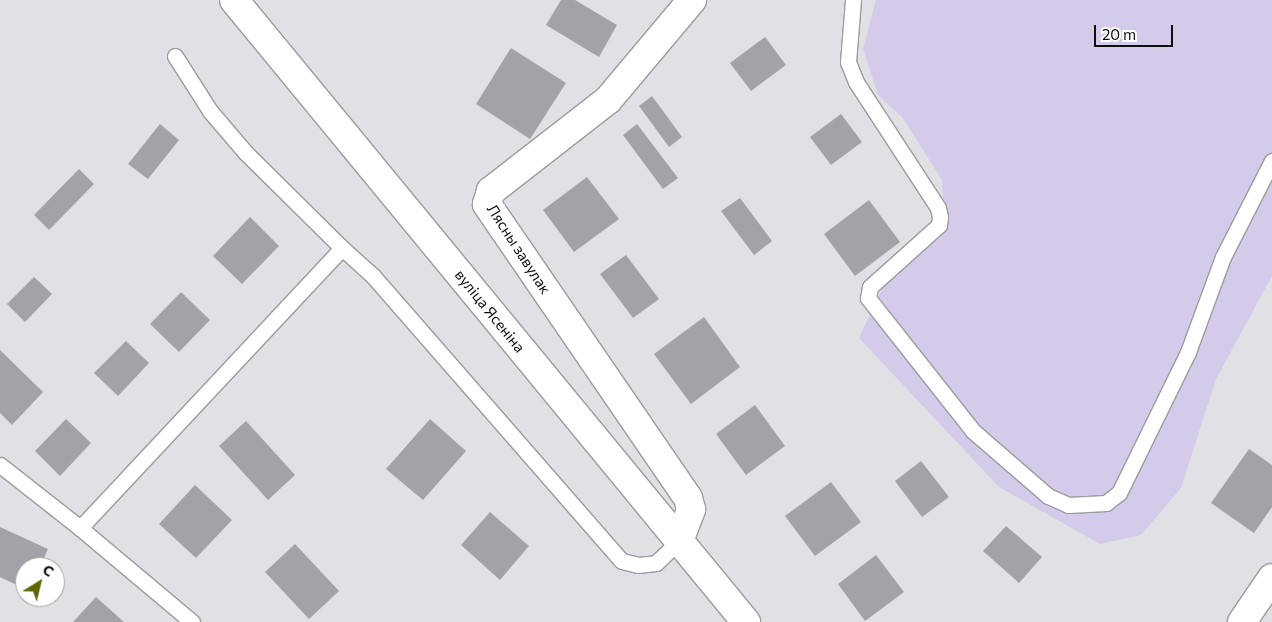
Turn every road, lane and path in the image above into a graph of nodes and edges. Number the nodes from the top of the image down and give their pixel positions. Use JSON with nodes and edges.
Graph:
{"nodes":[{"id":1,"x":234,"y":0,"type":"edge"},
{"id":2,"x":692,"y":0,"type":"edge"},
{"id":3,"x":854,"y":0,"type":"edge"},
{"id":4,"x":175,"y":56,"type":"dead end"},
{"id":5,"x":1272,"y":161,"type":"edge"},
{"id":6,"x":342,"y":248,"type":"junction"},
{"id":7,"x":0,"y":466,"type":"edge"},
{"id":8,"x":80,"y":528,"type":"junction"},
{"id":9,"x":678,"y":541,"type":"junction"},
{"id":10,"x":1272,"y":578,"type":"edge"},
{"id":11,"x":192,"y":622,"type":"edge"},
{"id":12,"x":746,"y":622,"type":"edge"},
{"id":13,"x":1242,"y":622,"type":"edge"}],
"edges":[{"from":1,"to":9,"type":"street","name":"вуліца Ясеніна"},
{"from":2,"to":9,"type":"street","name":"Лясны завулак"},
{"from":3,"to":5,"type":"lane"},
{"from":4,"to":6,"type":"lane"},
{"from":6,"to":8,"type":"lane"},
{"from":6,"to":9,"type":"lane"},
{"from":7,"to":8,"type":"lane"},
{"from":8,"to":11,"type":"lane"},
{"from":9,"to":12,"type":"street","name":"вуліца Ясеніна"},
{"from":10,"to":13,"type":"street"}]}
